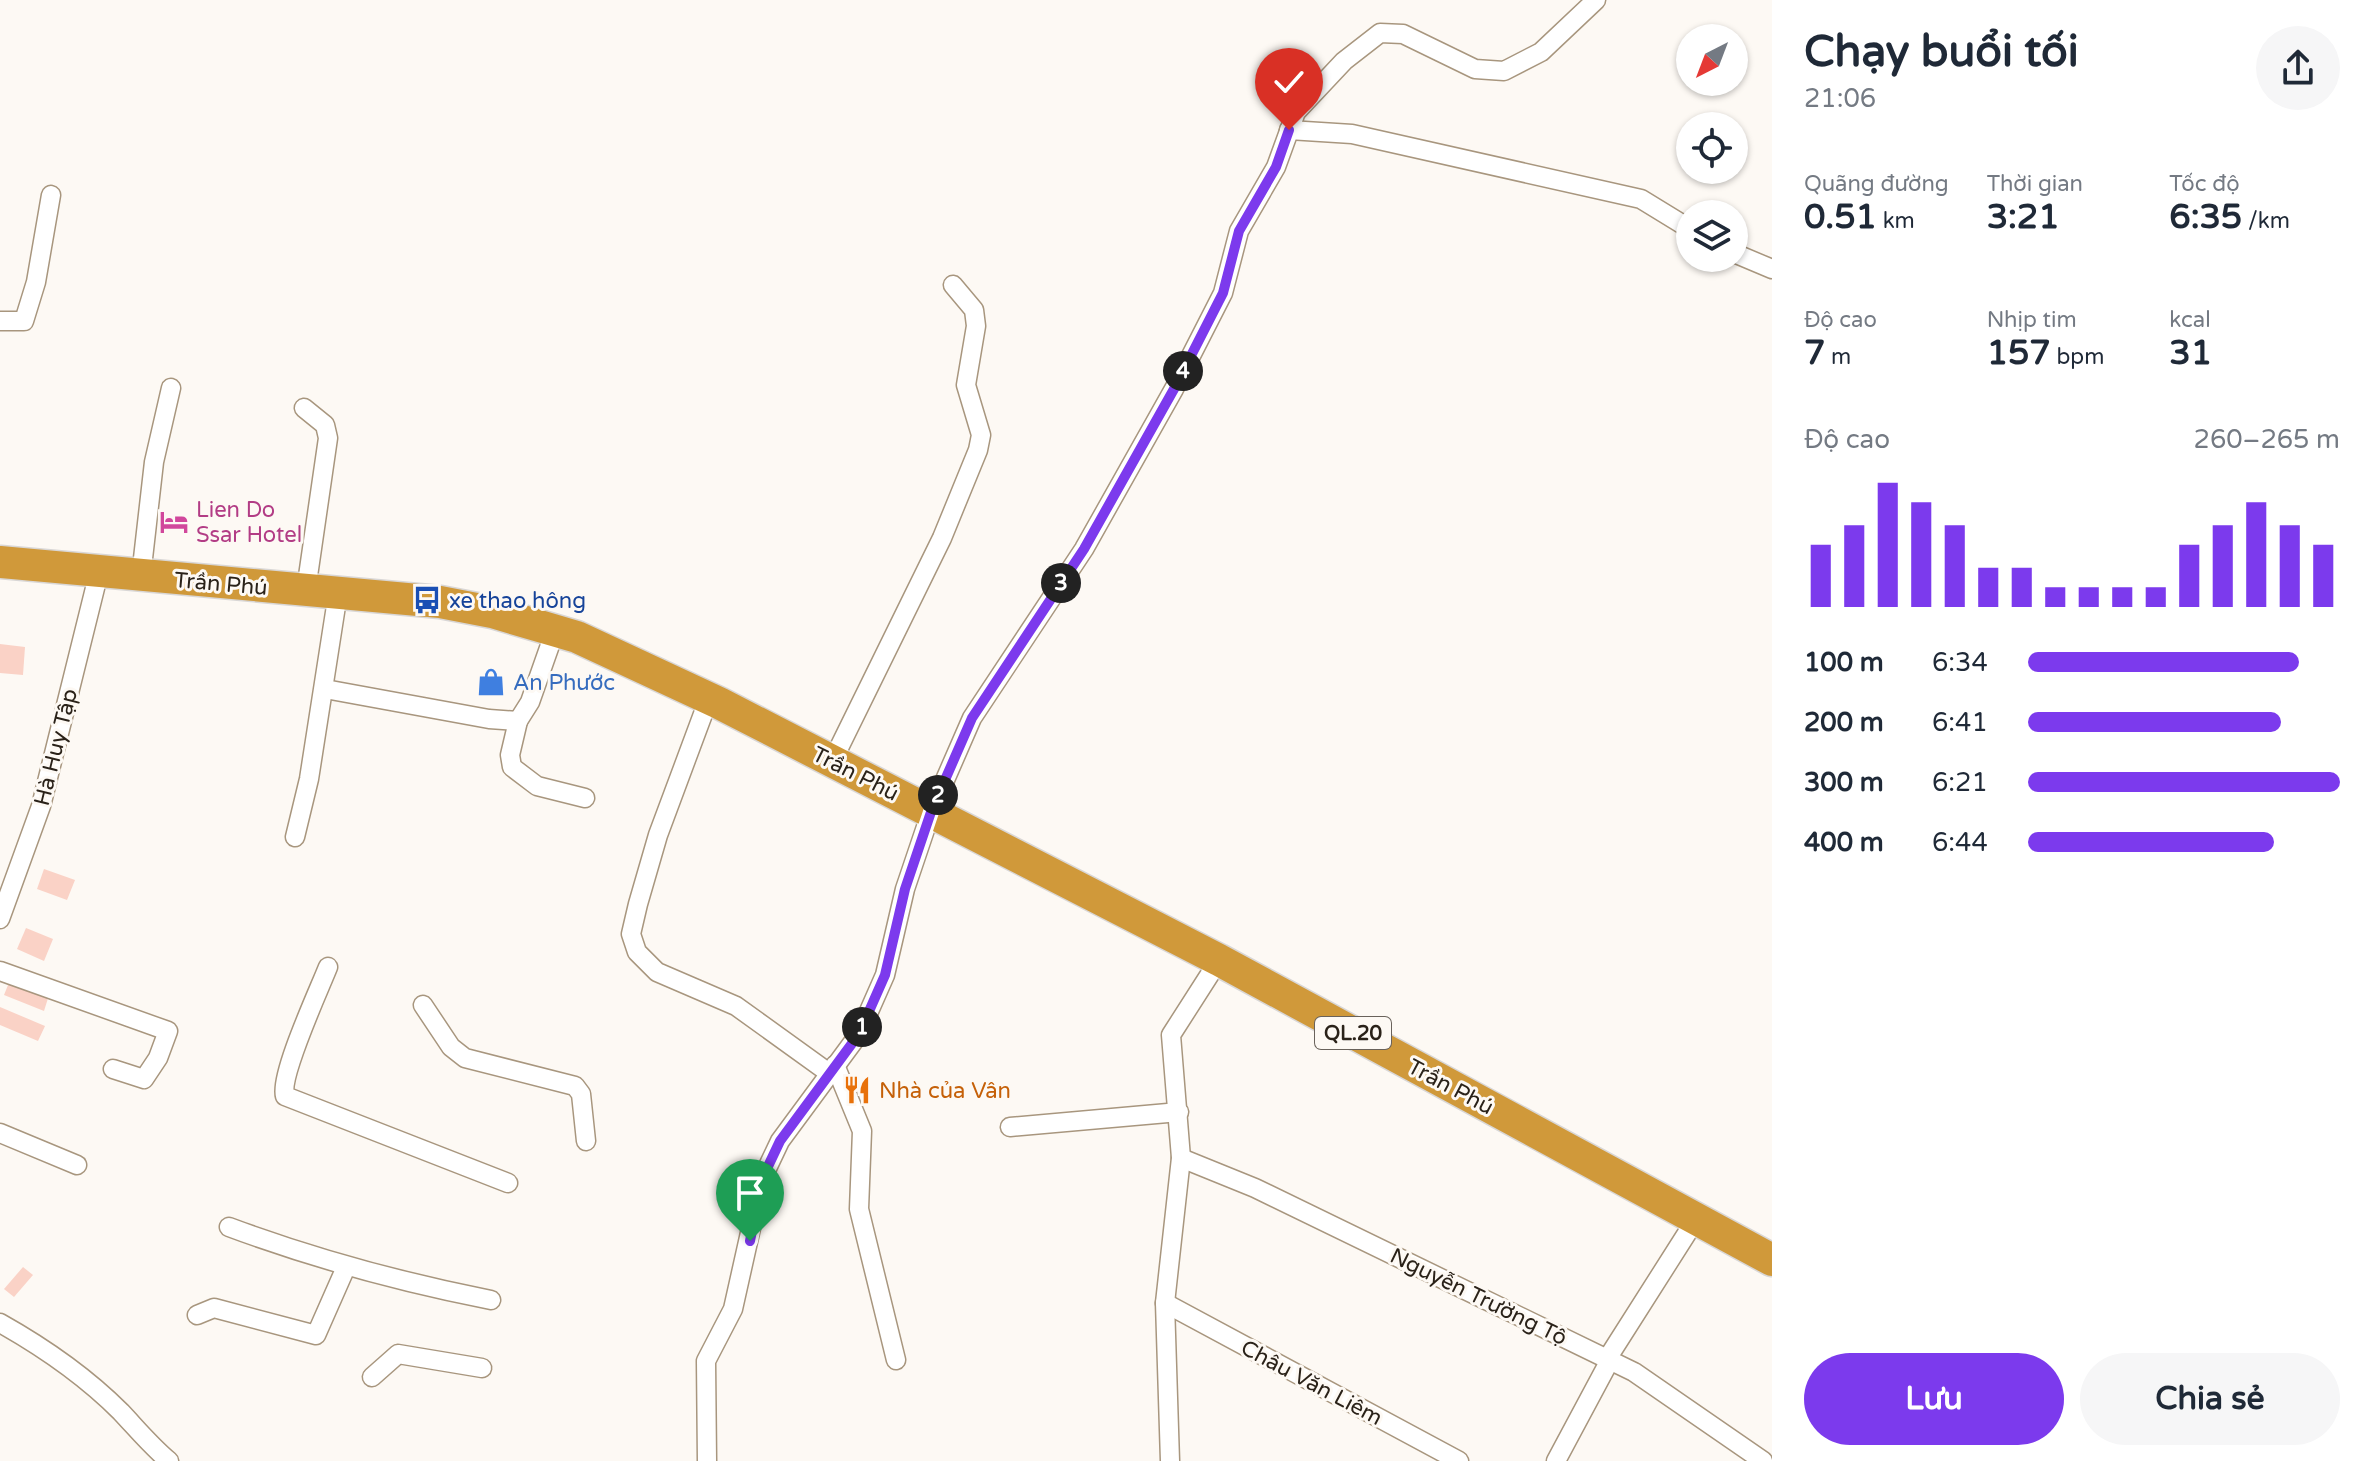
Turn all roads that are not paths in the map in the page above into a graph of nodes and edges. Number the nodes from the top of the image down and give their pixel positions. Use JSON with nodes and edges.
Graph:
{"nodes":[{"id":1,"x":1596,"y":0,"type":"edge"},
{"id":2,"x":1289,"y":130,"type":"junction"},
{"id":3,"x":51,"y":195,"type":"dead end"},
{"id":4,"x":1676,"y":220,"type":"edge"},
{"id":5,"x":1748,"y":259,"type":"edge"},
{"id":6,"x":1772,"y":269,"type":"edge"},
{"id":7,"x":953,"y":285,"type":"dead end"},
{"id":8,"x":0,"y":321,"type":"edge"},
{"id":9,"x":171,"y":388,"type":"dead end"},
{"id":10,"x":304,"y":408,"type":"dead end"},
{"id":11,"x":0,"y":562,"type":"edge"},
{"id":12,"x":99,"y":572,"type":"junction"},
{"id":13,"x":141,"y":576,"type":"junction"},
{"id":14,"x":306,"y":590,"type":"junction"},
{"id":15,"x":338,"y":593,"type":"junction"},
{"id":16,"x":555,"y":631,"type":"junction"},
{"id":17,"x":325,"y":689,"type":"junction"},
{"id":18,"x":709,"y":698,"type":"junction"},
{"id":19,"x":518,"y":721,"type":"junction"},
{"id":20,"x":832,"y":762,"type":"junction"},
{"id":21,"x":585,"y":798,"type":"dead end"},
{"id":22,"x":931,"y":812,"type":"junction"},
{"id":23,"x":295,"y":837,"type":"dead end"},
{"id":24,"x":0,"y":919,"type":"edge"},
{"id":25,"x":1219,"y":960,"type":"junction"},
{"id":26,"x":328,"y":967,"type":"dead end"},
{"id":27,"x":0,"y":971,"type":"edge"},
{"id":28,"x":423,"y":1005,"type":"dead end"},
{"id":29,"x":113,"y":1069,"type":"dead end"},
{"id":30,"x":832,"y":1069,"type":"junction"},
{"id":31,"x":1179,"y":1112,"type":"junction"},
{"id":32,"x":1010,"y":1127,"type":"dead end"},
{"id":33,"x":0,"y":1133,"type":"edge"},
{"id":34,"x":586,"y":1141,"type":"dead end"},
{"id":35,"x":1181,"y":1158,"type":"junction"},
{"id":36,"x":77,"y":1165,"type":"dead end"},
{"id":37,"x":508,"y":1183,"type":"dead end"},
{"id":38,"x":1696,"y":1219,"type":"junction"},
{"id":39,"x":229,"y":1227,"type":"dead end"},
{"id":40,"x":1772,"y":1260,"type":"edge"},
{"id":41,"x":346,"y":1267,"type":"junction"},
{"id":42,"x":491,"y":1300,"type":"dead end"},
{"id":43,"x":1165,"y":1303,"type":"junction"},
{"id":44,"x":197,"y":1315,"type":"dead end"},
{"id":45,"x":0,"y":1323,"type":"edge"},
{"id":46,"x":1609,"y":1359,"type":"junction"},
{"id":47,"x":896,"y":1360,"type":"dead end"},
{"id":48,"x":482,"y":1368,"type":"dead end"},
{"id":49,"x":372,"y":1377,"type":"dead end"},
{"id":50,"x":169,"y":1461,"type":"edge"},
{"id":51,"x":707,"y":1461,"type":"edge"},
{"id":52,"x":1170,"y":1461,"type":"edge"},
{"id":53,"x":1459,"y":1461,"type":"edge"},
{"id":54,"x":1556,"y":1461,"type":"edge"},
{"id":55,"x":1763,"y":1461,"type":"edge"}],
"edges":[{"from":1,"to":2,"type":"street"},
{"from":2,"to":4,"type":"street"},
{"from":2,"to":22,"type":"street"},
{"from":3,"to":8,"type":"street"},
{"from":5,"to":6,"type":"street"},
{"from":7,"to":20,"type":"street"},
{"from":9,"to":13,"type":"street"},
{"from":10,"to":14,"type":"street"},
{"from":11,"to":12,"type":"highway","name":"Trần Phú","number":"QL.20"},
{"from":12,"to":13,"type":"highway","name":"Trần Phú","number":"QL.20"},
{"from":12,"to":24,"type":"street","name":"Hà Huy Tập"},
{"from":13,"to":14,"type":"highway","name":"Trần Phú","number":"QL.20"},
{"from":14,"to":15,"type":"highway","name":"Trần Phú","number":"QL.20"},
{"from":15,"to":16,"type":"highway","name":"Trần Phú","number":"QL.20"},
{"from":15,"to":17,"type":"street"},
{"from":16,"to":18,"type":"highway","name":"Trần Phú","number":"QL.20"},
{"from":16,"to":19,"type":"street"},
{"from":17,"to":19,"type":"street"},
{"from":17,"to":23,"type":"street"},
{"from":18,"to":20,"type":"highway","name":"Trần Phú","number":"QL.20"},
{"from":18,"to":30,"type":"street"},
{"from":19,"to":21,"type":"street"},
{"from":20,"to":22,"type":"highway","name":"Trần Phú","number":"QL.20"},
{"from":22,"to":25,"type":"highway","name":"Trần Phú","number":"QL.20"},
{"from":22,"to":30,"type":"street"},
{"from":25,"to":31,"type":"street"},
{"from":25,"to":38,"type":"highway","name":"Trần Phú","number":"QL.20"},
{"from":26,"to":37,"type":"street"},
{"from":27,"to":29,"type":"street"},
{"from":28,"to":34,"type":"street"},
{"from":30,"to":47,"type":"street"},
{"from":30,"to":51,"type":"street"},
{"from":31,"to":32,"type":"street"},
{"from":31,"to":35,"type":"street"},
{"from":33,"to":36,"type":"street"},
{"from":35,"to":43,"type":"street"},
{"from":35,"to":46,"type":"street","name":"Nguyễn Trường Tộ"},
{"from":38,"to":40,"type":"highway","name":"Trần Phú","number":"QL.20"},
{"from":38,"to":46,"type":"street"},
{"from":39,"to":41,"type":"street"},
{"from":41,"to":42,"type":"street"},
{"from":41,"to":44,"type":"street"},
{"from":43,"to":52,"type":"street"},
{"from":43,"to":53,"type":"street","name":"Châu Văn Liêm"},
{"from":45,"to":50,"type":"street"},
{"from":46,"to":54,"type":"street"},
{"from":46,"to":55,"type":"street","name":"Nguyễn Trường Tộ"},
{"from":48,"to":49,"type":"street"}]}
